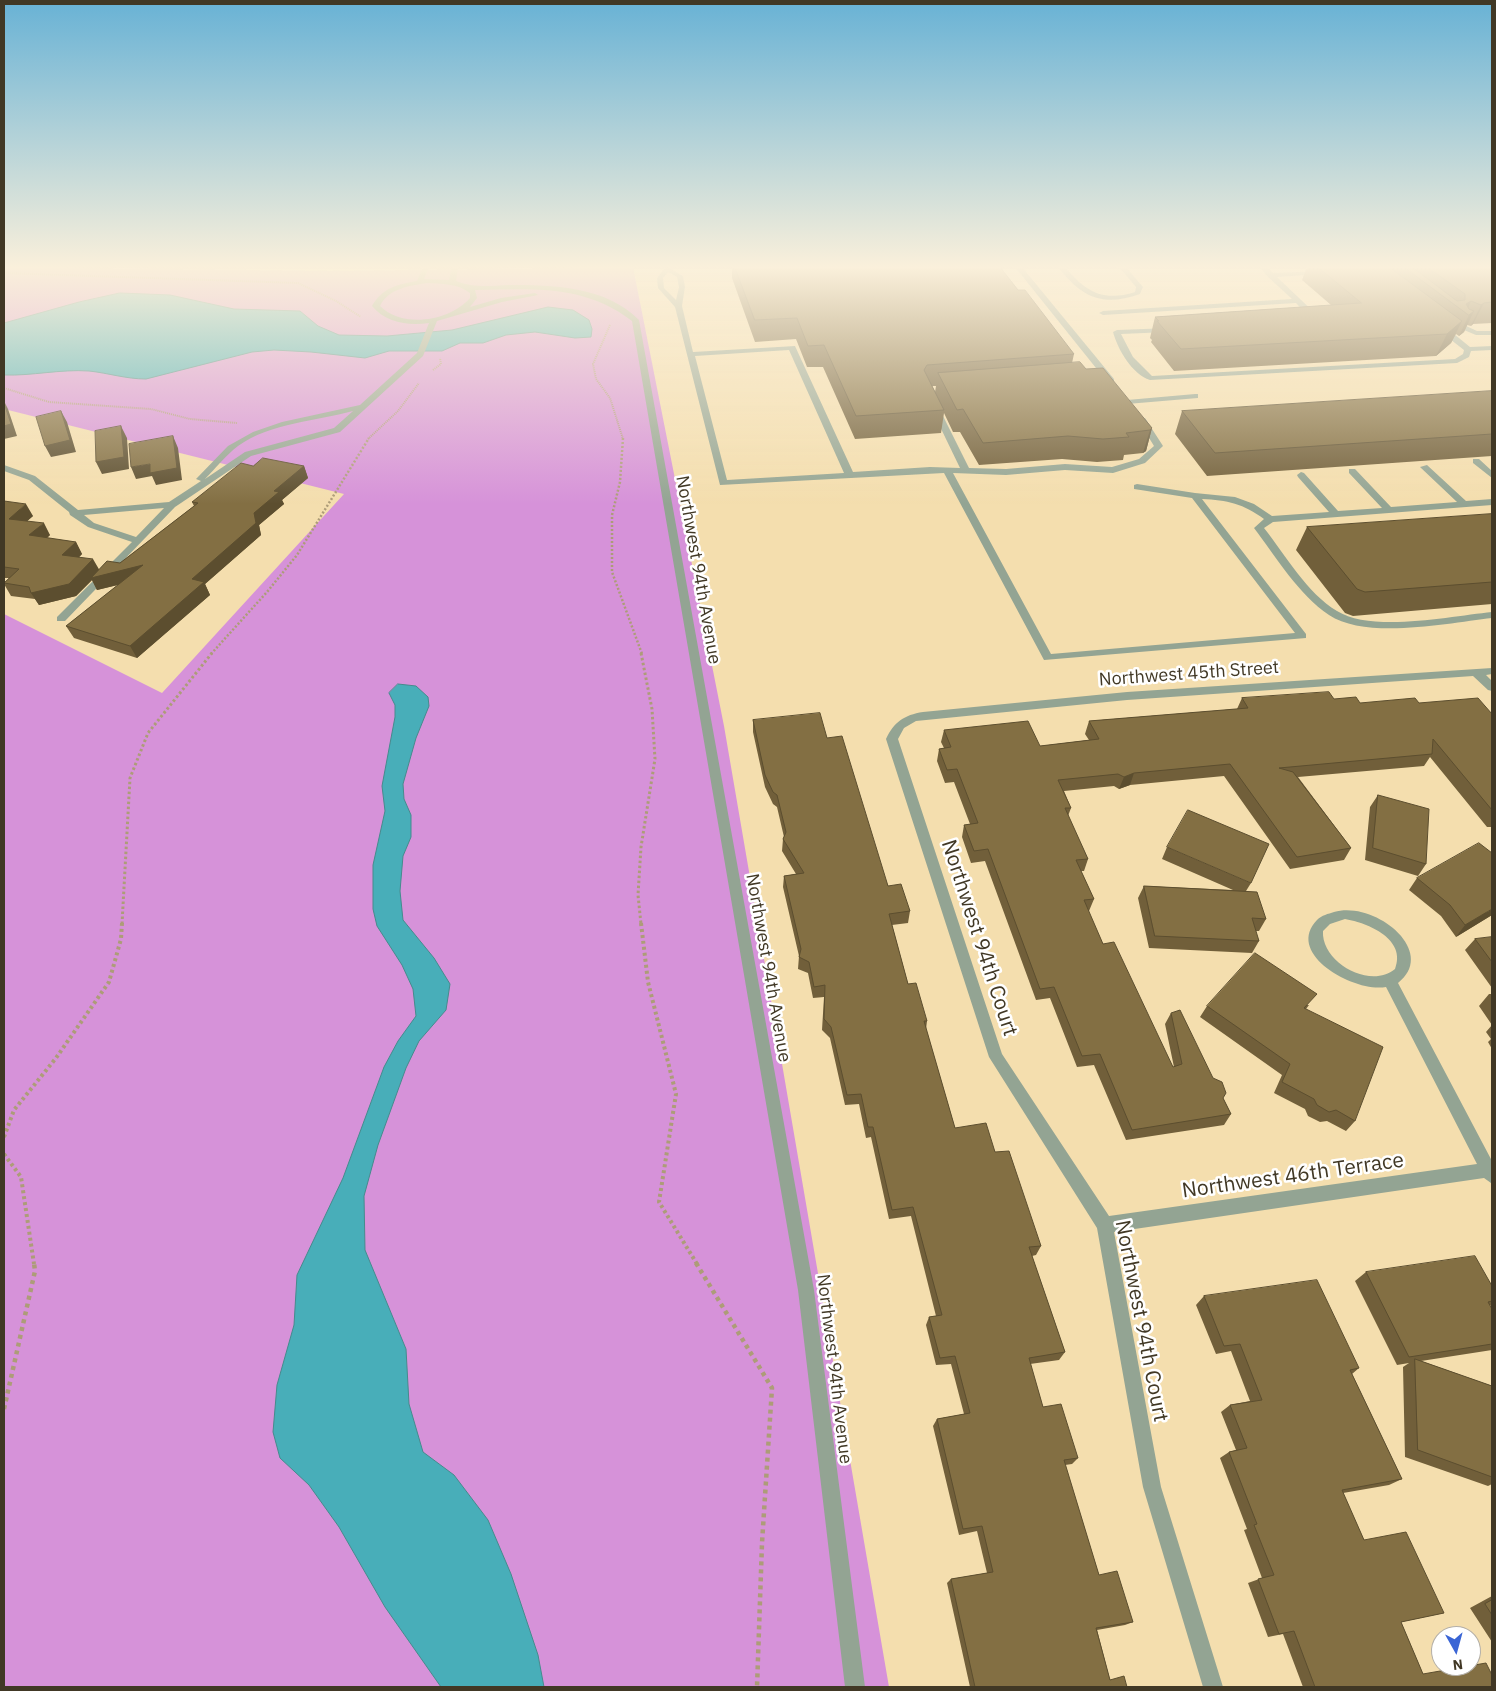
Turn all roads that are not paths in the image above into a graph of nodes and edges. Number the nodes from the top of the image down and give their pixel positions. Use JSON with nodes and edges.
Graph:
{"nodes":[{"id":1,"x":423,"y":346,"type":"edge"},
{"id":2,"x":640,"y":346,"type":"edge"},
{"id":3,"x":689,"y":346,"type":"edge"},
{"id":4,"x":1082,"y":346,"type":"edge"},
{"id":5,"x":1123,"y":346,"type":"edge"},
{"id":6,"x":1464,"y":346,"type":"edge"},
{"id":7,"x":1492,"y":348,"type":"edge"},
{"id":8,"x":1468,"y":349,"type":"junction"},
{"id":9,"x":691,"y":354,"type":"junction"},
{"id":10,"x":1098,"y":378,"type":"edge"},
{"id":11,"x":1108,"y":378,"type":"junction"},
{"id":12,"x":1195,"y":396,"type":"dead end"},
{"id":13,"x":931,"y":400,"type":"edge"},
{"id":14,"x":1128,"y":402,"type":"junction"},
{"id":15,"x":365,"y":405,"type":"junction"},
{"id":16,"x":1476,"y":461,"type":"edge"},
{"id":17,"x":1424,"y":467,"type":"edge"},
{"id":18,"x":4,"y":468,"type":"edge"},
{"id":19,"x":947,"y":470,"type":"junction"},
{"id":20,"x":966,"y":471,"type":"junction"},
{"id":21,"x":1352,"y":471,"type":"edge"},
{"id":22,"x":849,"y":474,"type":"junction"},
{"id":23,"x":1301,"y":475,"type":"edge"},
{"id":24,"x":1492,"y":476,"type":"edge"},
{"id":25,"x":1136,"y":486,"type":"dead end"},
{"id":26,"x":1195,"y":496,"type":"junction"},
{"id":27,"x":1492,"y":502,"type":"edge"},
{"id":28,"x":1464,"y":504,"type":"junction"},
{"id":29,"x":172,"y":505,"type":"junction"},
{"id":30,"x":1389,"y":510,"type":"junction"},
{"id":31,"x":73,"y":512,"type":"junction"},
{"id":32,"x":1336,"y":514,"type":"junction"},
{"id":33,"x":1270,"y":519,"type":"junction"},
{"id":34,"x":138,"y":541,"type":"junction"},
{"id":35,"x":1492,"y":615,"type":"edge"},
{"id":36,"x":61,"y":620,"type":"dead end"},
{"id":37,"x":1492,"y":671,"type":"edge"},
{"id":38,"x":1477,"y":673,"type":"junction"},
{"id":39,"x":1492,"y":687,"type":"edge"},
{"id":40,"x":895,"y":731,"type":"joint"},
{"id":41,"x":1390,"y":981,"type":"junction"},
{"id":42,"x":1490,"y":1174,"type":"edge"},
{"id":43,"x":1105,"y":1225,"type":"junction"},
{"id":44,"x":856,"y":1687,"type":"edge"},
{"id":45,"x":1213,"y":1687,"type":"edge"}],
"edges":[{"from":1,"to":15,"type":"street"},
{"from":2,"to":44,"type":"street","name":"Northwest 94th Avenue"},
{"from":3,"to":9,"type":"street"},
{"from":4,"to":11,"type":"street"},
{"from":5,"to":8,"type":"street"},
{"from":6,"to":8,"type":"street"},
{"from":7,"to":8,"type":"street"},
{"from":9,"to":22,"type":"street"},
{"from":9,"to":22,"type":"street"},
{"from":10,"to":11,"type":"street"},
{"from":11,"to":14,"type":"street"},
{"from":12,"to":14,"type":"street"},
{"from":13,"to":20,"type":"street"},
{"from":14,"to":20,"type":"street"},
{"from":15,"to":29,"type":"street"},
{"from":15,"to":29,"type":"street"},
{"from":16,"to":24,"type":"street"},
{"from":17,"to":28,"type":"street"},
{"from":18,"to":31,"type":"street"},
{"from":19,"to":20,"type":"street"},
{"from":19,"to":22,"type":"street"},
{"from":19,"to":26,"type":"street"},
{"from":21,"to":30,"type":"street"},
{"from":23,"to":32,"type":"street"},
{"from":25,"to":26,"type":"street"},
{"from":26,"to":33,"type":"street"},
{"from":27,"to":28,"type":"street"},
{"from":28,"to":30,"type":"street"},
{"from":29,"to":31,"type":"street"},
{"from":29,"to":34,"type":"street"},
{"from":30,"to":32,"type":"street"},
{"from":31,"to":34,"type":"street"},
{"from":32,"to":33,"type":"street"},
{"from":33,"to":35,"type":"street"},
{"from":34,"to":36,"type":"street"},
{"from":37,"to":38,"type":"street","name":"Northwest 45th Street"},
{"from":38,"to":39,"type":"street"},
{"from":38,"to":40,"type":"street","name":"Northwest 45th Street"},
{"from":40,"to":43,"type":"street","name":"Northwest 94th Court"},
{"from":41,"to":41,"type":"street"},
{"from":41,"to":42,"type":"street"},
{"from":42,"to":43,"type":"street","name":"Northwest 46th Terrace"},
{"from":43,"to":45,"type":"street","name":"Northwest 94th Court"}]}
